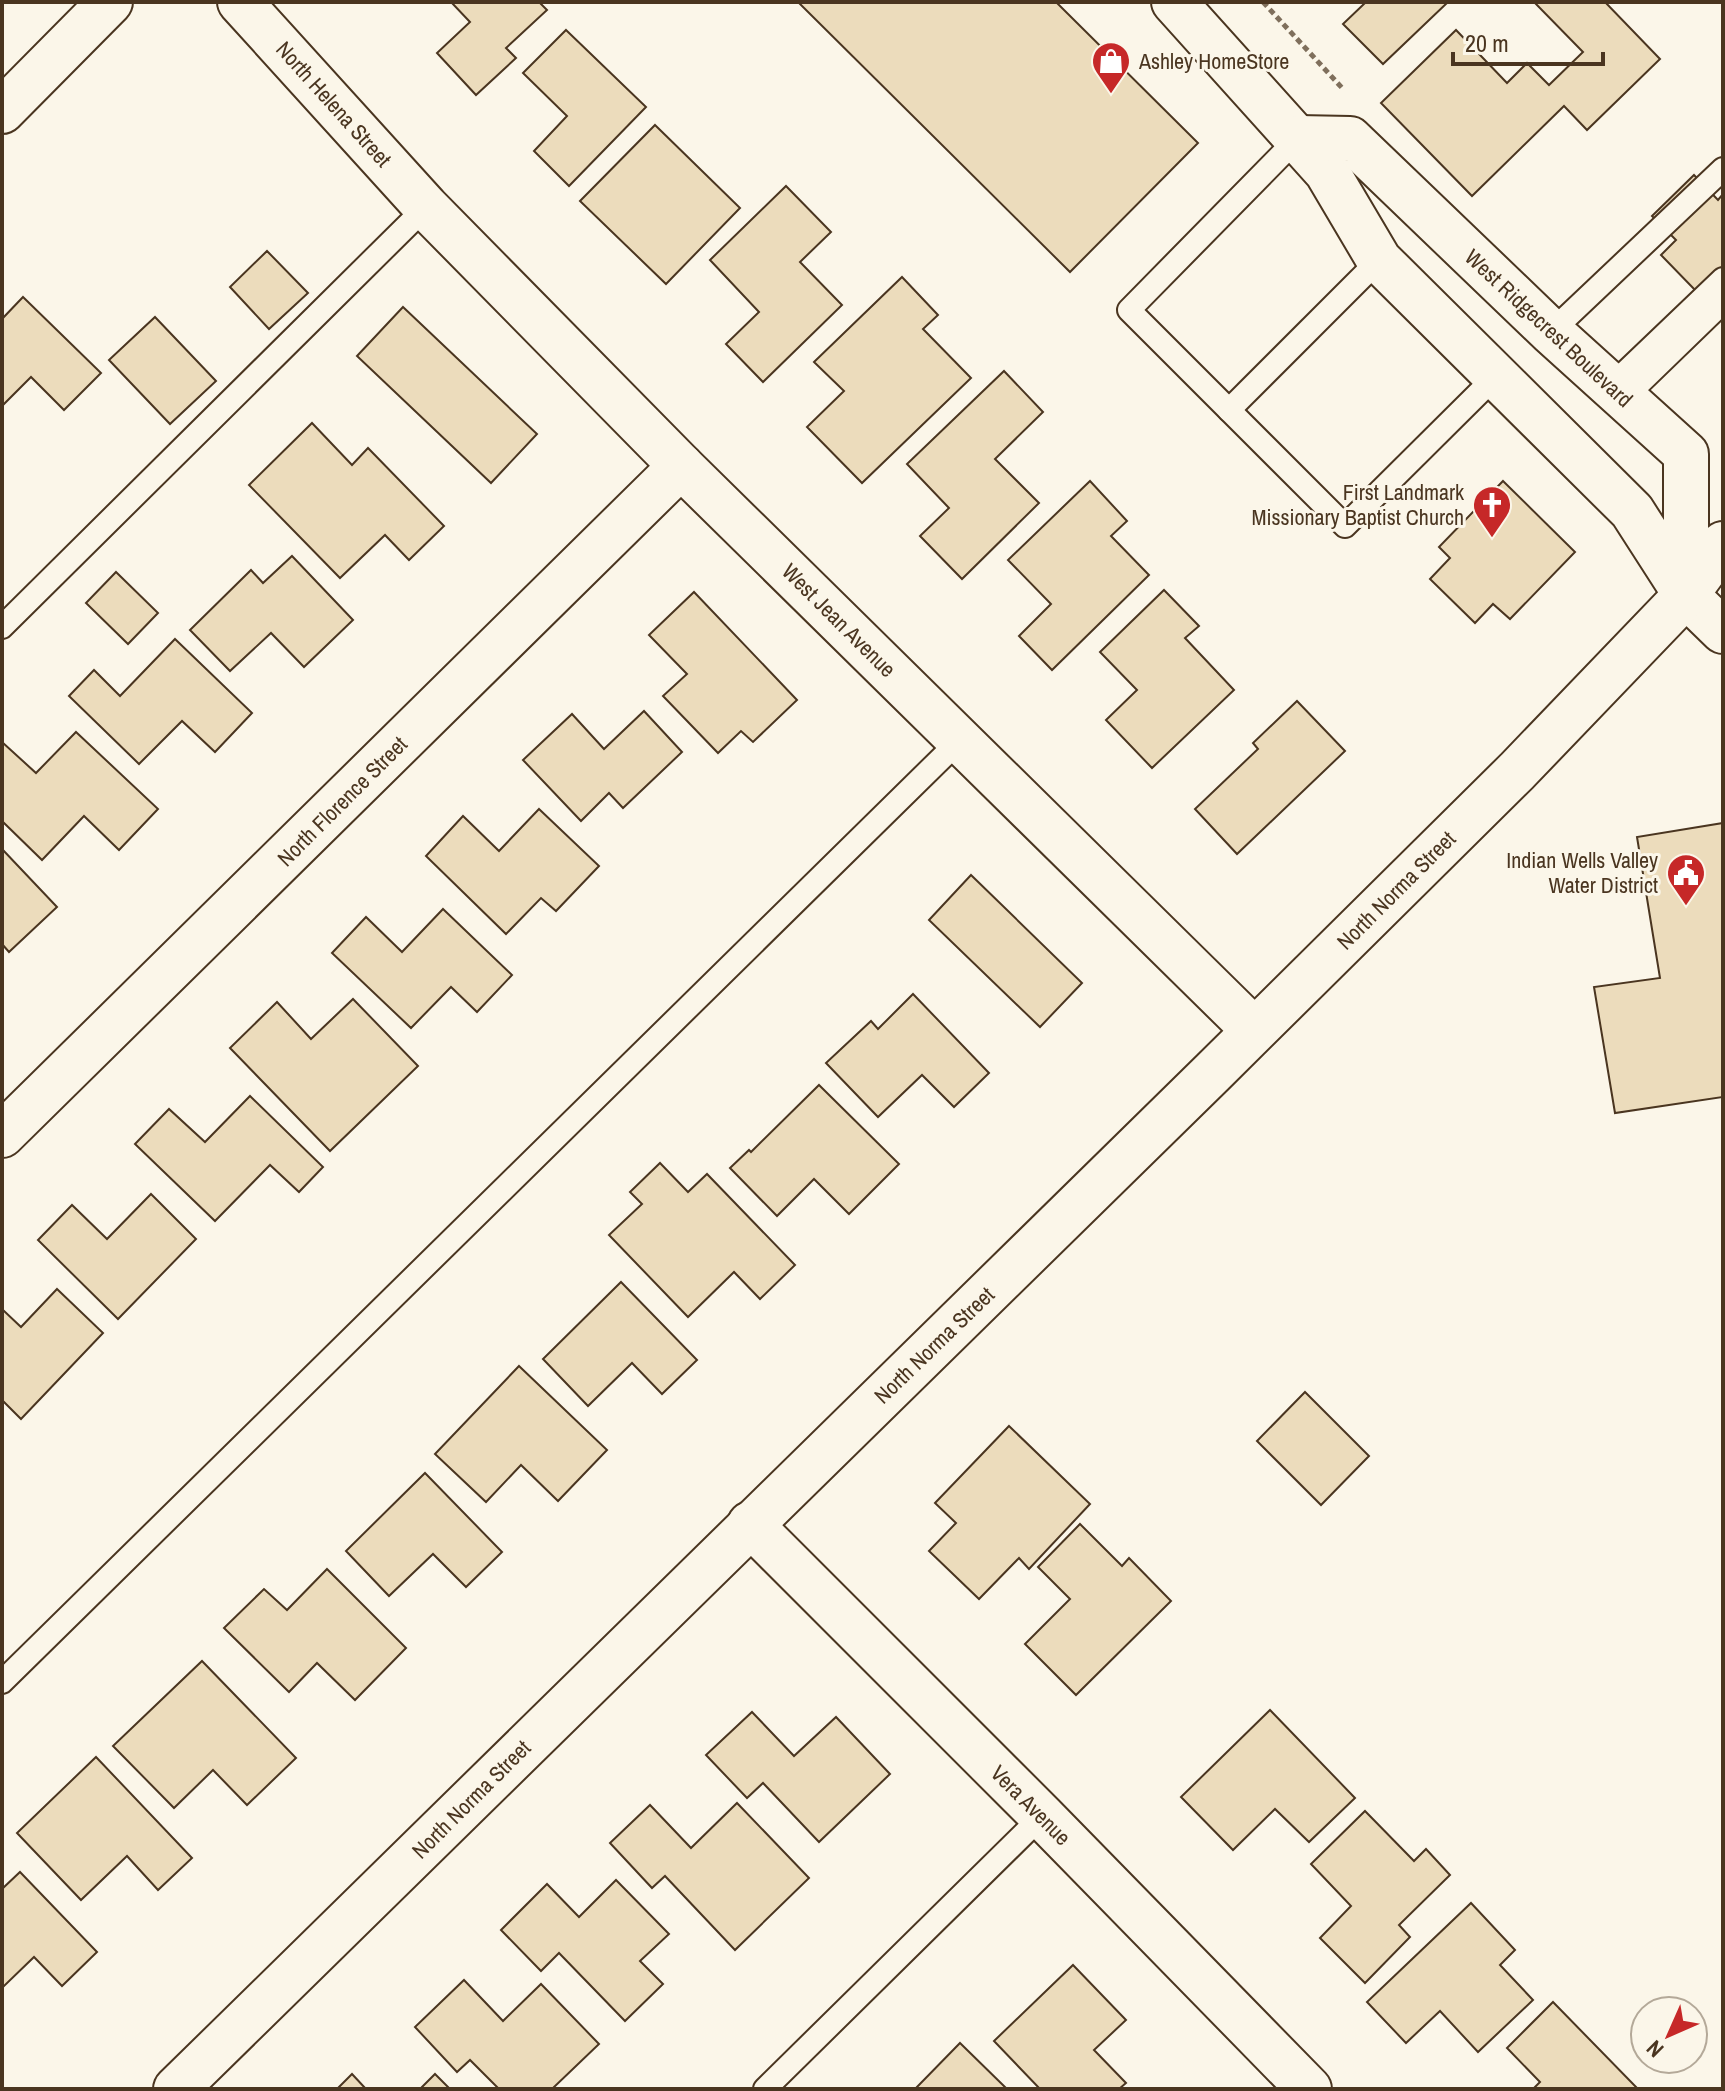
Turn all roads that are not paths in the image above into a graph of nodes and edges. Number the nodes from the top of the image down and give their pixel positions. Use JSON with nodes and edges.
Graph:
{"nodes":[{"id":1,"x":110,"y":2,"type":"edge"},
{"id":2,"x":240,"y":2,"type":"edge"},
{"id":3,"x":1174,"y":2,"type":"edge"},
{"id":4,"x":2,"y":111,"type":"edge"},
{"id":5,"x":1298,"y":138,"type":"junction"},
{"id":6,"x":1723,"y":169,"type":"edge"},
{"id":7,"x":426,"y":207,"type":"junction"},
{"id":8,"x":1379,"y":260,"type":"junction"},
{"id":9,"x":1723,"y":279,"type":"edge"},
{"id":10,"x":1723,"y":302,"type":"edge"},
{"id":11,"x":1551,"y":332,"type":"junction"},
{"id":12,"x":1496,"y":376,"type":"junction"},
{"id":13,"x":1617,"y":392,"type":"junction"},
{"id":14,"x":1229,"y":410,"type":"junction"},
{"id":15,"x":681,"y":466,"type":"junction"},
{"id":16,"x":1723,"y":544,"type":"edge"},
{"id":17,"x":1704,"y":585,"type":"edge"},
{"id":18,"x":2,"y":627,"type":"edge"},
{"id":19,"x":1723,"y":631,"type":"edge"},
{"id":20,"x":960,"y":740,"type":"junction"},
{"id":21,"x":1254,"y":1030,"type":"junction"},
{"id":22,"x":2,"y":1135,"type":"edge"},
{"id":23,"x":750,"y":1524,"type":"junction"},
{"id":24,"x":2,"y":1682,"type":"edge"},
{"id":25,"x":1042,"y":1816,"type":"junction"},
{"id":26,"x":176,"y":2089,"type":"edge"},
{"id":27,"x":765,"y":2089,"type":"edge"},
{"id":28,"x":1309,"y":2089,"type":"edge"}],
"edges":[{"from":1,"to":4,"type":"main road"},
{"from":2,"to":7,"type":"main road","name":"North Helena Street"},
{"from":3,"to":5,"type":"main road"},
{"from":5,"to":8,"type":"main road"},
{"from":5,"to":11,"type":"main road","name":"West Ridgecrest Boulevard"},
{"from":5,"to":14,"type":"lane"},
{"from":6,"to":11,"type":"lane"},
{"from":7,"to":15,"type":"main road","name":"West Jean Avenue"},
{"from":7,"to":18,"type":"lane"},
{"from":8,"to":12,"type":"main road"},
{"from":8,"to":14,"type":"lane"},
{"from":9,"to":13,"type":"lane"},
{"from":10,"to":13,"type":"lane"},
{"from":11,"to":13,"type":"main road","name":"West Ridgecrest Boulevard"},
{"from":12,"to":14,"type":"lane"},
{"from":12,"to":17,"type":"main road"},
{"from":13,"to":17,"type":"main road","name":"West Ridgecrest Boulevard"},
{"from":15,"to":20,"type":"main road","name":"West Jean Avenue"},
{"from":15,"to":22,"type":"main road","name":"North Florence Street"},
{"from":16,"to":17,"type":"main road","name":"North Norma Street"},
{"from":17,"to":19,"type":"main road"},
{"from":17,"to":21,"type":"main road","name":"North Norma Street"},
{"from":20,"to":21,"type":"main road","name":"West Jean Avenue"},
{"from":20,"to":24,"type":"lane"},
{"from":21,"to":23,"type":"main road","name":"North Norma Street"},
{"from":23,"to":25,"type":"main road","name":"Vera Avenue"},
{"from":23,"to":26,"type":"main road","name":"North Norma Street"},
{"from":25,"to":27,"type":"lane"},
{"from":25,"to":28,"type":"main road","name":"Vera Avenue"}]}
